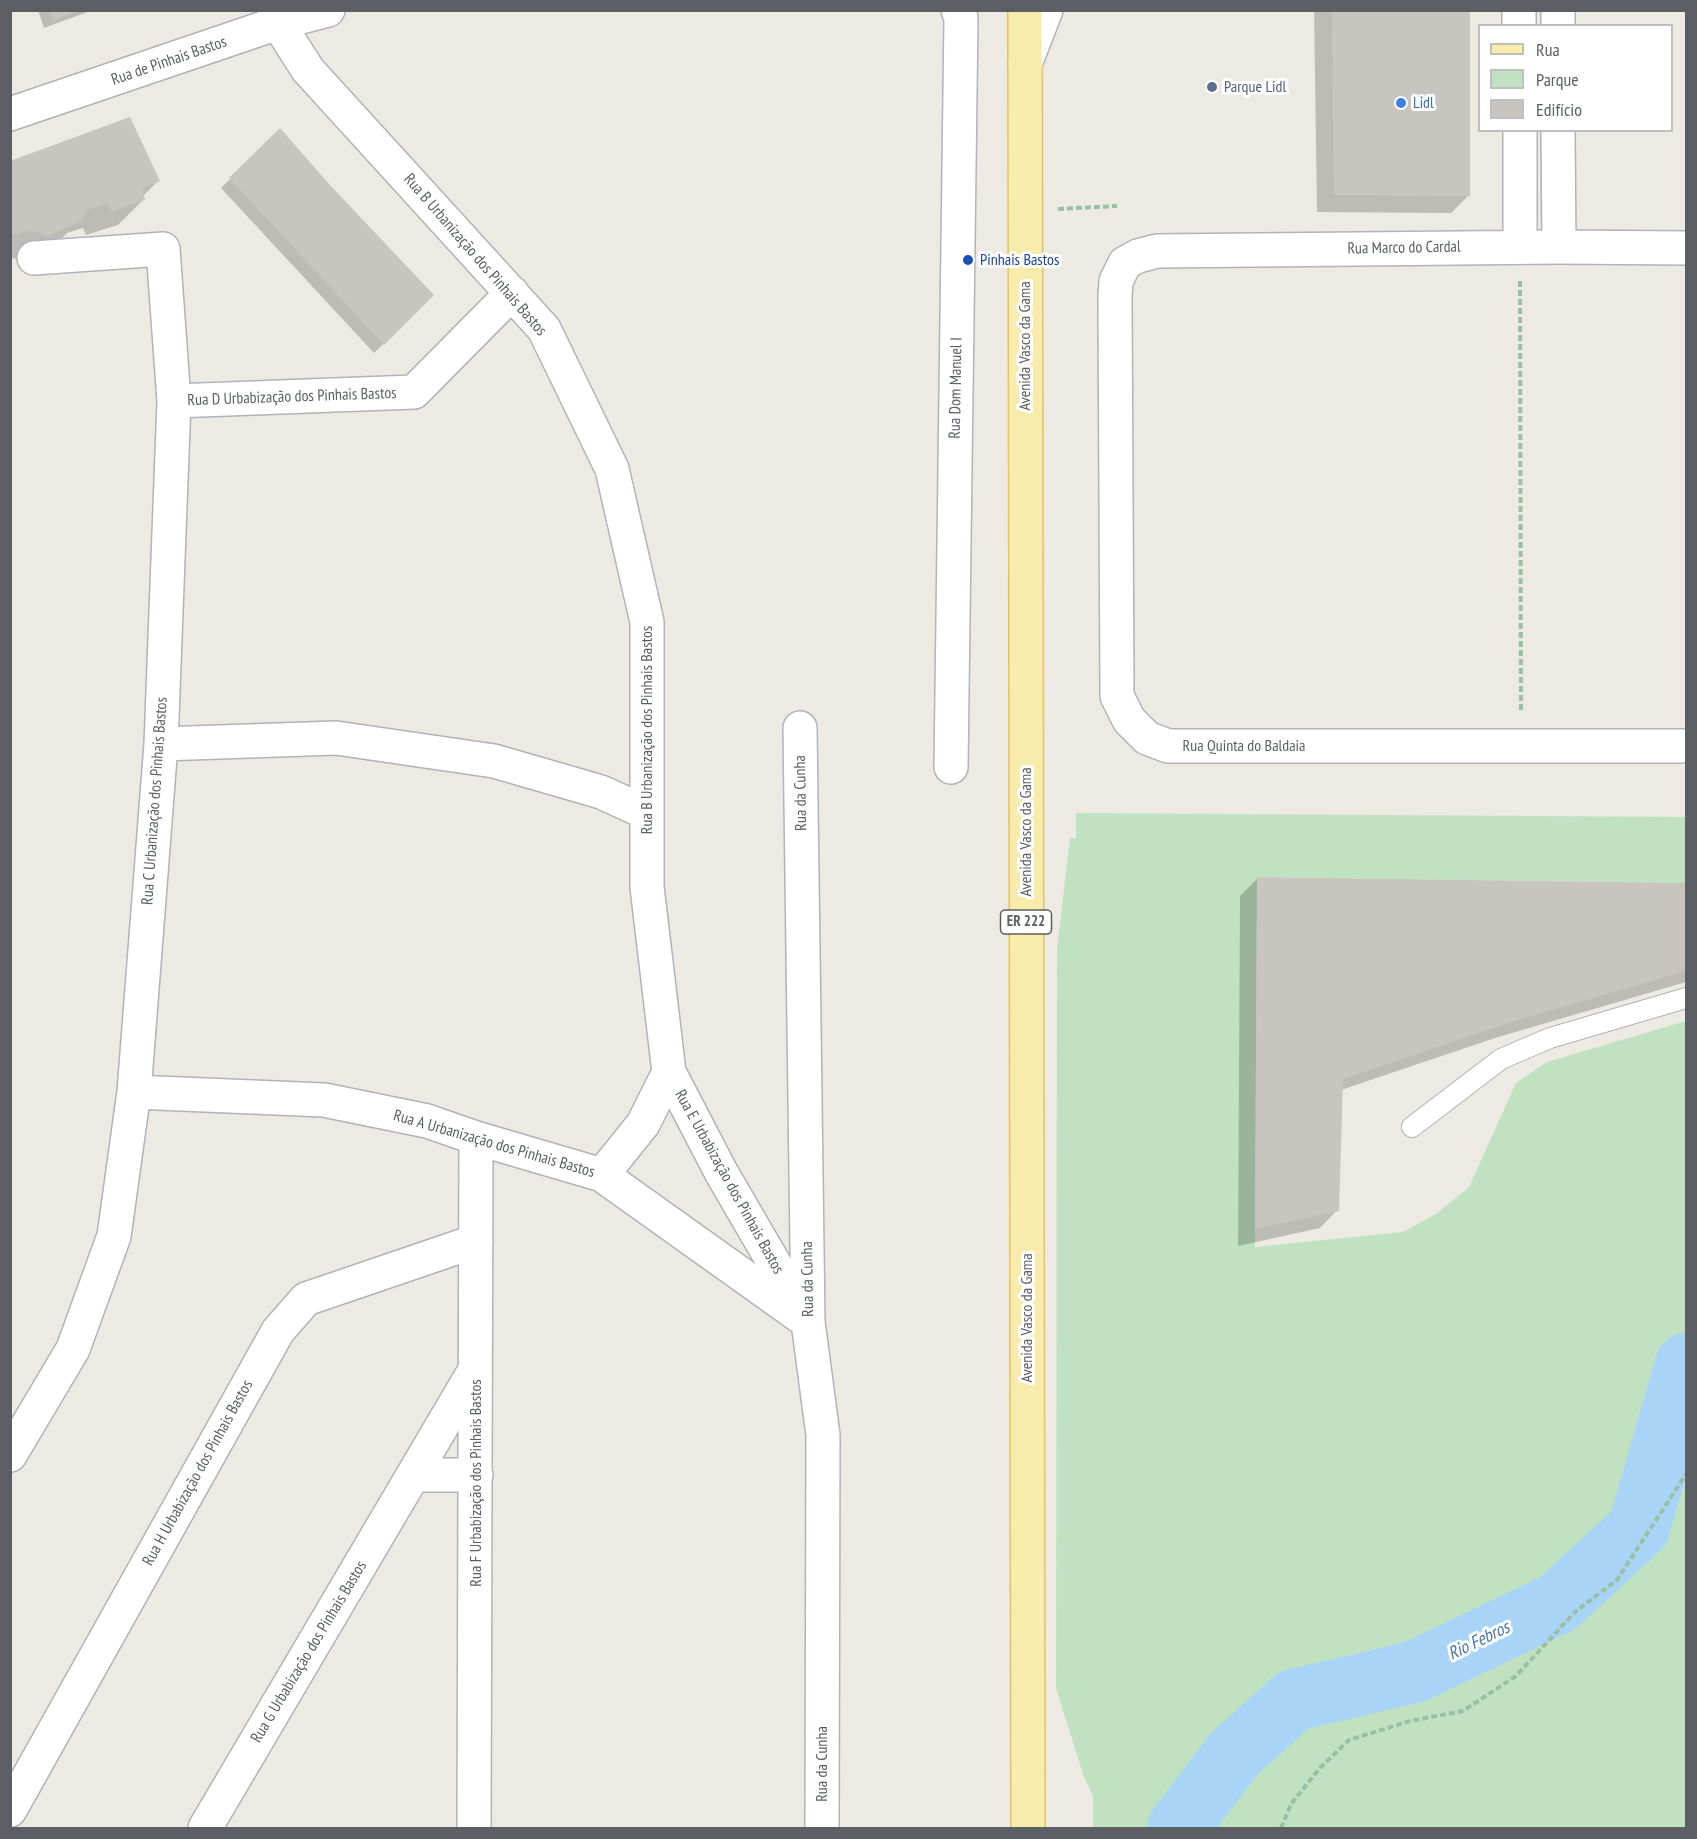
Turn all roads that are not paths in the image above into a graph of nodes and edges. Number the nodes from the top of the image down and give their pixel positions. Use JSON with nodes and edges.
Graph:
{"nodes":[{"id":1,"x":328,"y":10,"type":"edge"},
{"id":2,"x":957,"y":10,"type":"edge"},
{"id":3,"x":1029,"y":12,"type":"edge"},
{"id":4,"x":272,"y":15,"type":"edge"},
{"id":5,"x":10,"y":114,"type":"edge"},
{"id":6,"x":1520,"y":132,"type":"edge"},
{"id":7,"x":1558,"y":132,"type":"edge"},
{"id":8,"x":1520,"y":247,"type":"junction"},
{"id":9,"x":1560,"y":247,"type":"junction"},
{"id":10,"x":1686,"y":248,"type":"edge"},
{"id":11,"x":34,"y":258,"type":"dead end"},
{"id":12,"x":1125,"y":263,"type":"joint"},
{"id":13,"x":512,"y":293,"type":"junction"},
{"id":14,"x":174,"y":401,"type":"junction"},
{"id":15,"x":800,"y":728,"type":"dead end"},
{"id":16,"x":161,"y":744,"type":"junction"},
{"id":17,"x":1686,"y":746,"type":"edge"},
{"id":18,"x":951,"y":767,"type":"dead end"},
{"id":19,"x":647,"y":813,"type":"junction"},
{"id":20,"x":1686,"y":998,"type":"edge"},
{"id":21,"x":669,"y":1072,"type":"junction"},
{"id":22,"x":134,"y":1092,"type":"junction"},
{"id":23,"x":1412,"y":1127,"type":"dead end"},
{"id":24,"x":476,"y":1138,"type":"junction"},
{"id":25,"x":602,"y":1175,"type":"junction"},
{"id":26,"x":476,"y":1241,"type":"junction"},
{"id":27,"x":808,"y":1322,"type":"junction"},
{"id":28,"x":476,"y":1368,"type":"junction"},
{"id":29,"x":10,"y":1455,"type":"edge"},
{"id":30,"x":413,"y":1475,"type":"junction"},
{"id":31,"x":476,"y":1475,"type":"junction"},
{"id":32,"x":10,"y":1810,"type":"edge"},
{"id":33,"x":205,"y":1828,"type":"edge"},
{"id":34,"x":474,"y":1828,"type":"edge"},
{"id":35,"x":822,"y":1828,"type":"edge"},
{"id":36,"x":1028,"y":1828,"type":"edge"}],
"edges":[{"from":1,"to":4,"type":"street","name":"Rua de Pinhais Bastos"},
{"from":2,"to":18,"type":"street","name":"Rua Dom Manuel I"},
{"from":3,"to":36,"type":"main road","name":"Avenida Vasco da Gama","number":"ER 222"},
{"from":4,"to":5,"type":"street","name":"Rua de Pinhais Bastos"},
{"from":4,"to":13,"type":"street","name":"Rua B Urbanização dos Pinhais Bastos"},
{"from":6,"to":8,"type":"street"},
{"from":7,"to":9,"type":"street"},
{"from":8,"to":9,"type":"street","name":"Rua Marco do Cardal"},
{"from":8,"to":12,"type":"street","name":"Rua Marco do Cardal"},
{"from":9,"to":10,"type":"street","name":"Rua Marco do Cardal"},
{"from":11,"to":14,"type":"street","name":"Rua C Urbanização dos Pinhais Bastos"},
{"from":12,"to":17,"type":"street","name":"Rua Quinta do Baldaia"},
{"from":13,"to":14,"type":"street","name":"Rua D Urbabização dos Pinhais Bastos"},
{"from":13,"to":19,"type":"street","name":"Rua B Urbanização dos Pinhais Bastos"},
{"from":14,"to":16,"type":"street","name":"Rua C Urbanização dos Pinhais Bastos"},
{"from":15,"to":27,"type":"street","name":"Rua da Cunha"},
{"from":16,"to":19,"type":"street"},
{"from":16,"to":22,"type":"street","name":"Rua C Urbanização dos Pinhais Bastos"},
{"from":19,"to":21,"type":"street","name":"Rua B Urbanização dos Pinhais Bastos"},
{"from":20,"to":23,"type":"lane"},
{"from":21,"to":25,"type":"street"},
{"from":21,"to":27,"type":"street","name":"Rua E Urbabização dos Pinhais Bastos"},
{"from":22,"to":24,"type":"street","name":"Rua A Urbanização dos Pinhais Bastos"},
{"from":22,"to":29,"type":"street","name":"Rua C Urbanização dos Pinhais Bastos"},
{"from":24,"to":25,"type":"street","name":"Rua A Urbanização dos Pinhais Bastos"},
{"from":24,"to":26,"type":"street","name":"Rua F Urbabização dos Pinhais Bastos"},
{"from":25,"to":27,"type":"street","name":"Rua A Urbanização dos Pinhais Bastos"},
{"from":26,"to":28,"type":"street","name":"Rua F Urbabização dos Pinhais Bastos"},
{"from":26,"to":32,"type":"street","name":"Rua H Urbabização dos Pinhais Bastos"},
{"from":27,"to":35,"type":"street","name":"Rua da Cunha"},
{"from":28,"to":30,"type":"street","name":"Rua G Urbabização dos Pinhais Bastos"},
{"from":28,"to":31,"type":"street","name":"Rua F Urbabização dos Pinhais Bastos"},
{"from":30,"to":31,"type":"street"},
{"from":30,"to":33,"type":"street","name":"Rua G Urbabização dos Pinhais Bastos"},
{"from":31,"to":34,"type":"street","name":"Rua F Urbabização dos Pinhais Bastos"}]}
